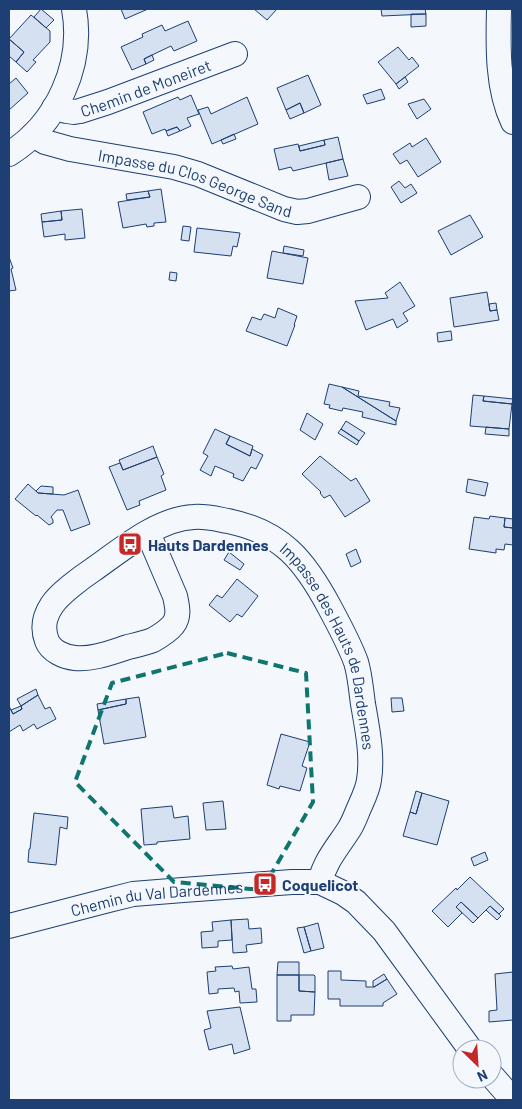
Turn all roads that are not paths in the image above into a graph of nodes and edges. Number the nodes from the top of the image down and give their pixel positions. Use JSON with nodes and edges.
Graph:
{"nodes":[{"id":1,"x":74,"y":9,"type":"edge"},
{"id":2,"x":499,"y":9,"type":"edge"},
{"id":3,"x":235,"y":54,"type":"dead end"},
{"id":4,"x":54,"y":108,"type":"junction"},
{"id":5,"x":513,"y":122,"type":"edge"},
{"id":6,"x":34,"y":135,"type":"junction"},
{"id":7,"x":9,"y":154,"type":"edge"},
{"id":8,"x":358,"y":197,"type":"dead end"},
{"id":9,"x":148,"y":533,"type":"junction"},
{"id":10,"x":320,"y":882,"type":"junction"},
{"id":11,"x":9,"y":926,"type":"edge"},
{"id":12,"x":463,"y":1039,"type":"edge"},
{"id":13,"x":502,"y":1087,"type":"edge"},
{"id":14,"x":513,"y":1100,"type":"edge"}],
"edges":[{"from":1,"to":4,"type":"street"},
{"from":2,"to":5,"type":"street"},
{"from":3,"to":4,"type":"street","name":"Chemin de Moneiret"},
{"from":4,"to":6,"type":"street"},
{"from":6,"to":7,"type":"street"},
{"from":6,"to":8,"type":"street","name":"Impasse du Clos George Sand"},
{"from":9,"to":9,"type":"street","name":"Impasse des Hauts de Dardennes"},
{"from":9,"to":10,"type":"street","name":"Impasse des Hauts de Dardennes"},
{"from":10,"to":11,"type":"street","name":"Chemin du Val Dardennes"},
{"from":10,"to":12,"type":"street","name":"Chemin du Val Dardennes"},
{"from":13,"to":14,"type":"street"}]}
